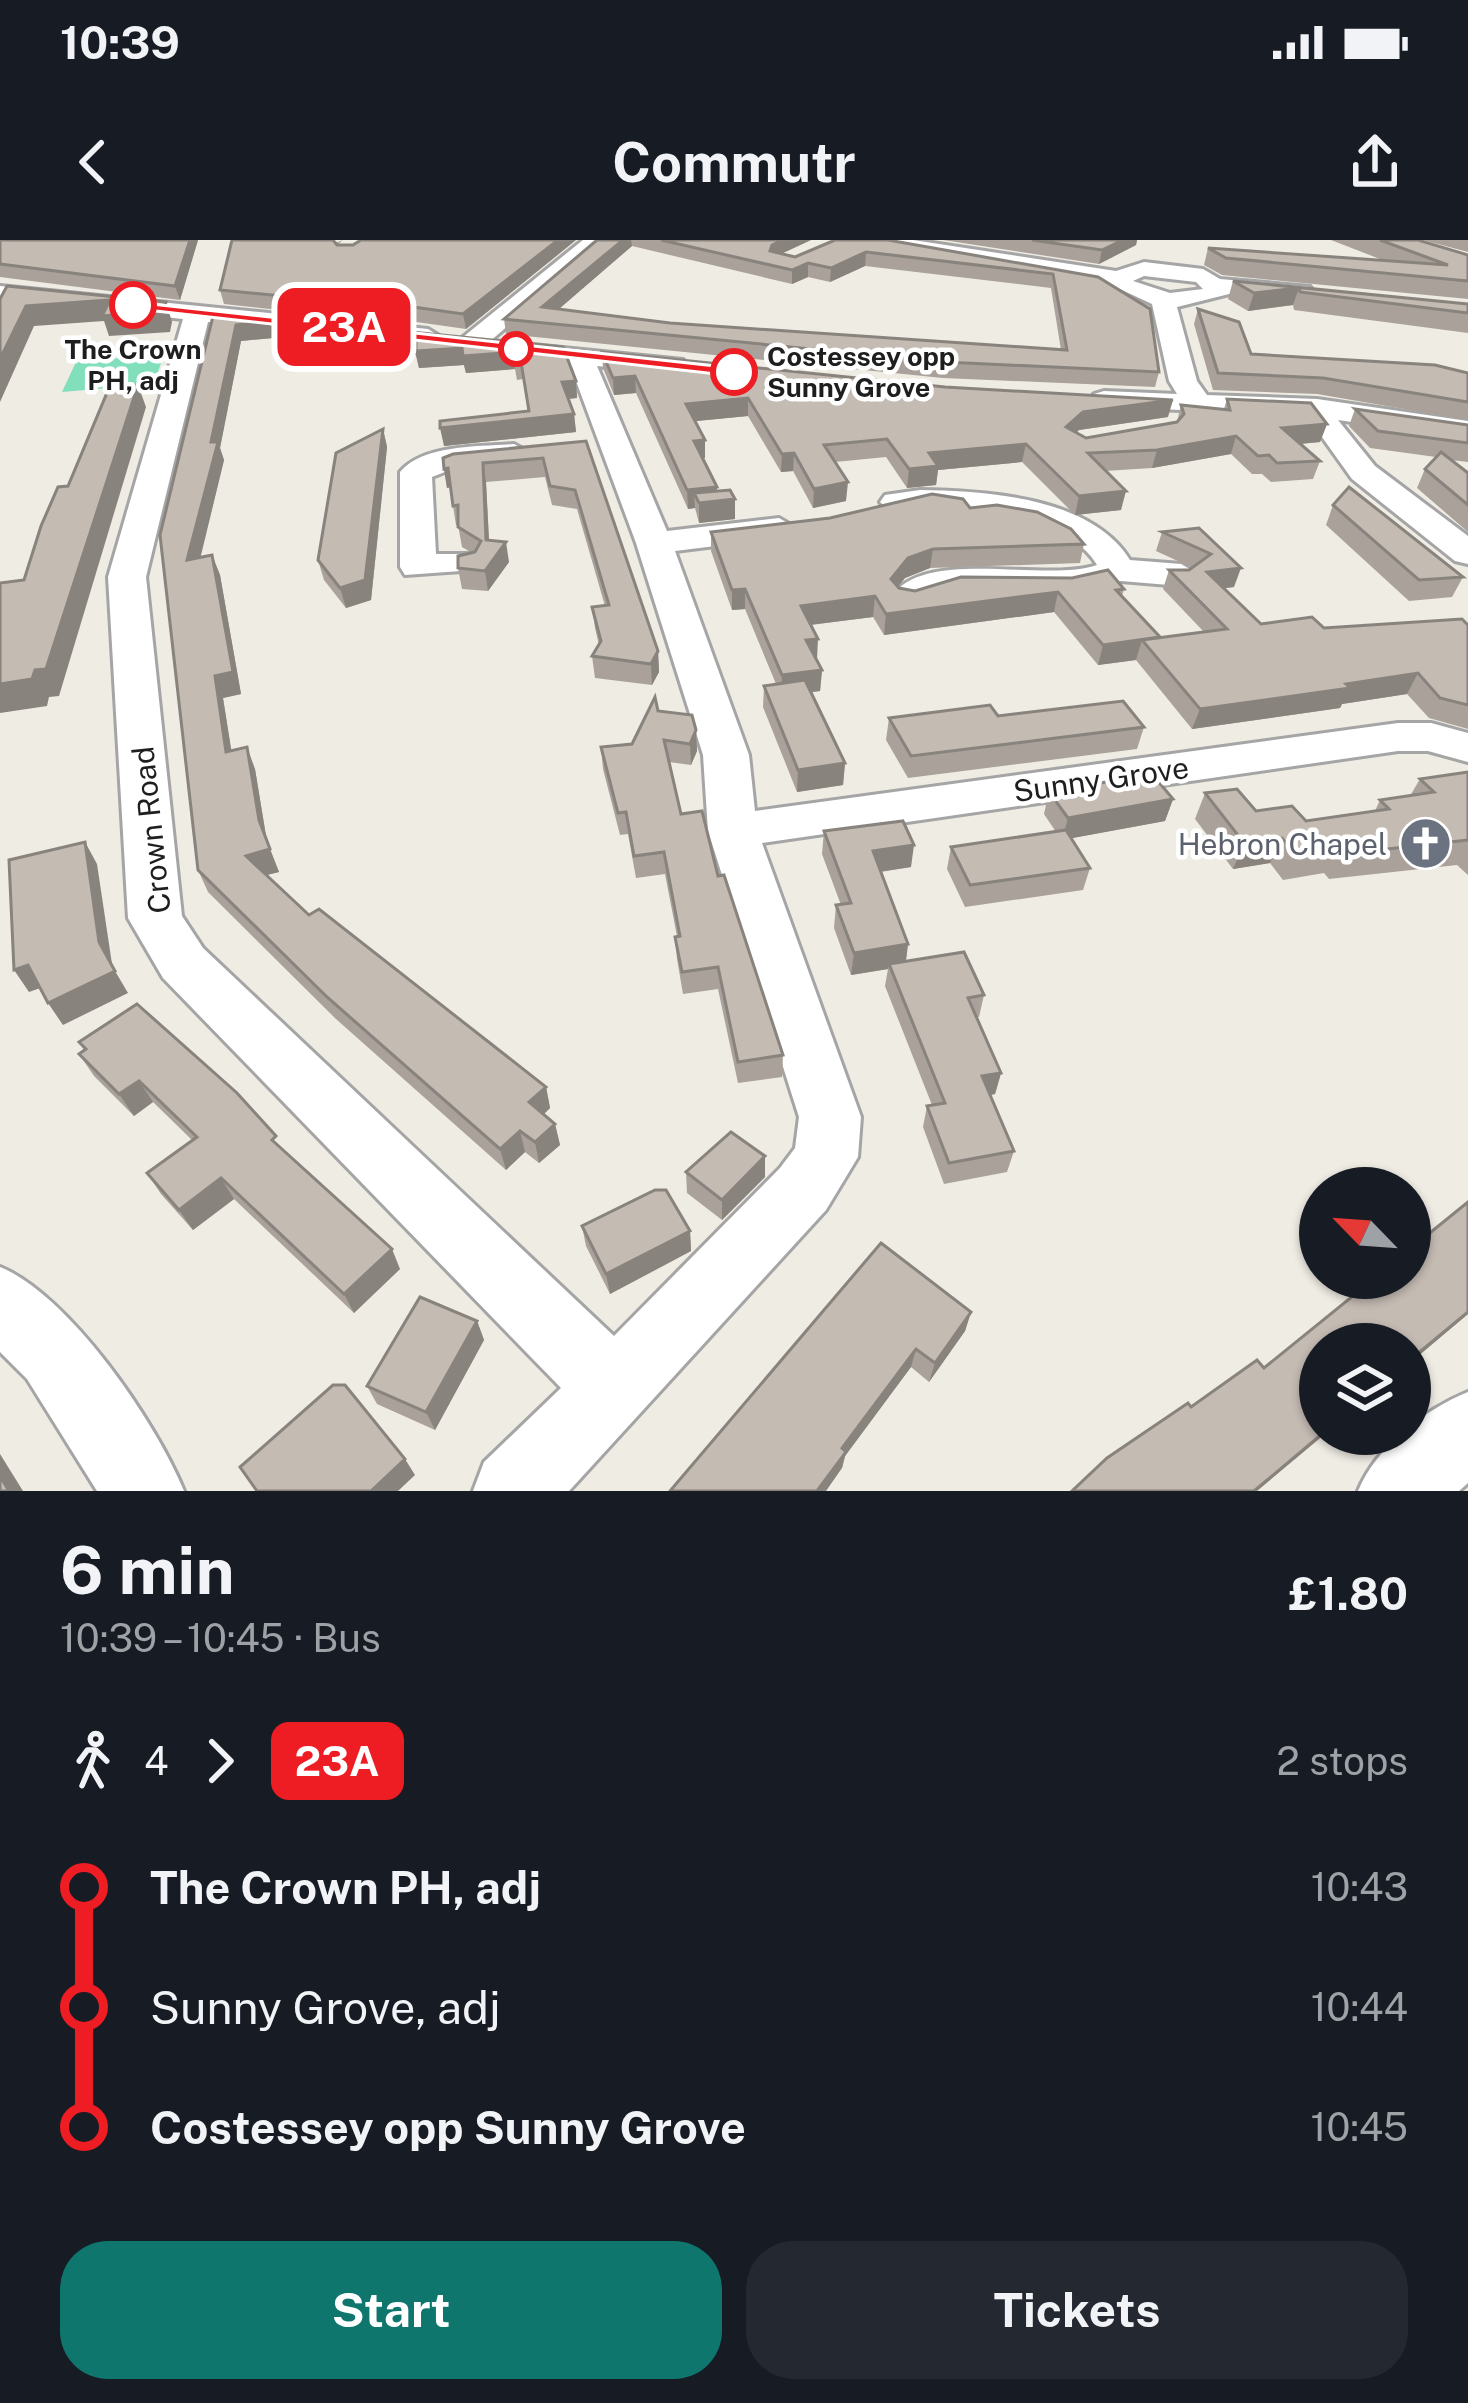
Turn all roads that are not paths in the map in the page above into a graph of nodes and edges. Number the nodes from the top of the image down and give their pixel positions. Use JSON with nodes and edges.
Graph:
{"nodes":[{"id":1,"x":596,"y":240,"type":"edge"},
{"id":2,"x":872,"y":240,"type":"edge"},
{"id":3,"x":1127,"y":247,"type":"edge"},
{"id":4,"x":1144,"y":269,"type":"junction"},
{"id":5,"x":1120,"y":279,"type":"junction"},
{"id":6,"x":1219,"y":286,"type":"junction"},
{"id":7,"x":0,"y":293,"type":"edge"},
{"id":8,"x":1330,"y":295,"type":"edge"},
{"id":9,"x":1163,"y":298,"type":"junction"},
{"id":10,"x":198,"y":311,"type":"junction"},
{"id":11,"x":472,"y":343,"type":"junction"},
{"id":12,"x":580,"y":357,"type":"junction"},
{"id":13,"x":697,"y":368,"type":"edge"},
{"id":14,"x":1197,"y":402,"type":"junction"},
{"id":15,"x":1086,"y":408,"type":"edge"},
{"id":16,"x":1316,"y":408,"type":"junction"},
{"id":17,"x":1468,"y":430,"type":"edge"},
{"id":18,"x":542,"y":450,"type":"edge"},
{"id":19,"x":875,"y":498,"type":"dead end"},
{"id":20,"x":821,"y":521,"type":"edge"},
{"id":21,"x":654,"y":543,"type":"junction"},
{"id":22,"x":1468,"y":553,"type":"edge"},
{"id":23,"x":462,"y":562,"type":"edge"},
{"id":24,"x":418,"y":567,"type":"junction"},
{"id":25,"x":1118,"y":570,"type":"junction"},
{"id":26,"x":376,"y":571,"type":"dead end"},
{"id":27,"x":1181,"y":575,"type":"edge"},
{"id":28,"x":933,"y":581,"type":"edge"},
{"id":29,"x":1468,"y":748,"type":"edge"},
{"id":30,"x":733,"y":831,"type":"junction"},
{"id":31,"x":0,"y":1302,"type":"edge"},
{"id":32,"x":615,"y":1389,"type":"junction"},
{"id":33,"x":1468,"y":1431,"type":"edge"},
{"id":34,"x":144,"y":1491,"type":"edge"},
{"id":35,"x":513,"y":1491,"type":"edge"},
{"id":36,"x":1398,"y":1491,"type":"edge"}],
"edges":[{"from":1,"to":11,"type":"street"},
{"from":2,"to":5,"type":"street"},
{"from":3,"to":4,"type":"street"},
{"from":4,"to":5,"type":"street"},
{"from":4,"to":6,"type":"street"},
{"from":5,"to":9,"type":"street"},
{"from":6,"to":8,"type":"street"},
{"from":6,"to":9,"type":"street"},
{"from":7,"to":10,"type":"street"},
{"from":9,"to":14,"type":"street"},
{"from":10,"to":11,"type":"street"},
{"from":10,"to":32,"type":"street","name":"Crown Road"},
{"from":11,"to":12,"type":"street"},
{"from":12,"to":13,"type":"street"},
{"from":12,"to":21,"type":"street"},
{"from":14,"to":15,"type":"street"},
{"from":14,"to":16,"type":"street"},
{"from":16,"to":17,"type":"street"},
{"from":16,"to":22,"type":"street"},
{"from":18,"to":24,"type":"street"},
{"from":19,"to":25,"type":"street"},
{"from":20,"to":21,"type":"street"},
{"from":21,"to":30,"type":"street"},
{"from":23,"to":24,"type":"street"},
{"from":24,"to":26,"type":"street"},
{"from":25,"to":27,"type":"street"},
{"from":25,"to":28,"type":"street"},
{"from":29,"to":30,"type":"street","name":"Sunny Grove"},
{"from":30,"to":32,"type":"street"},
{"from":31,"to":34,"type":"street"},
{"from":32,"to":35,"type":"street"},
{"from":33,"to":36,"type":"street"}]}
